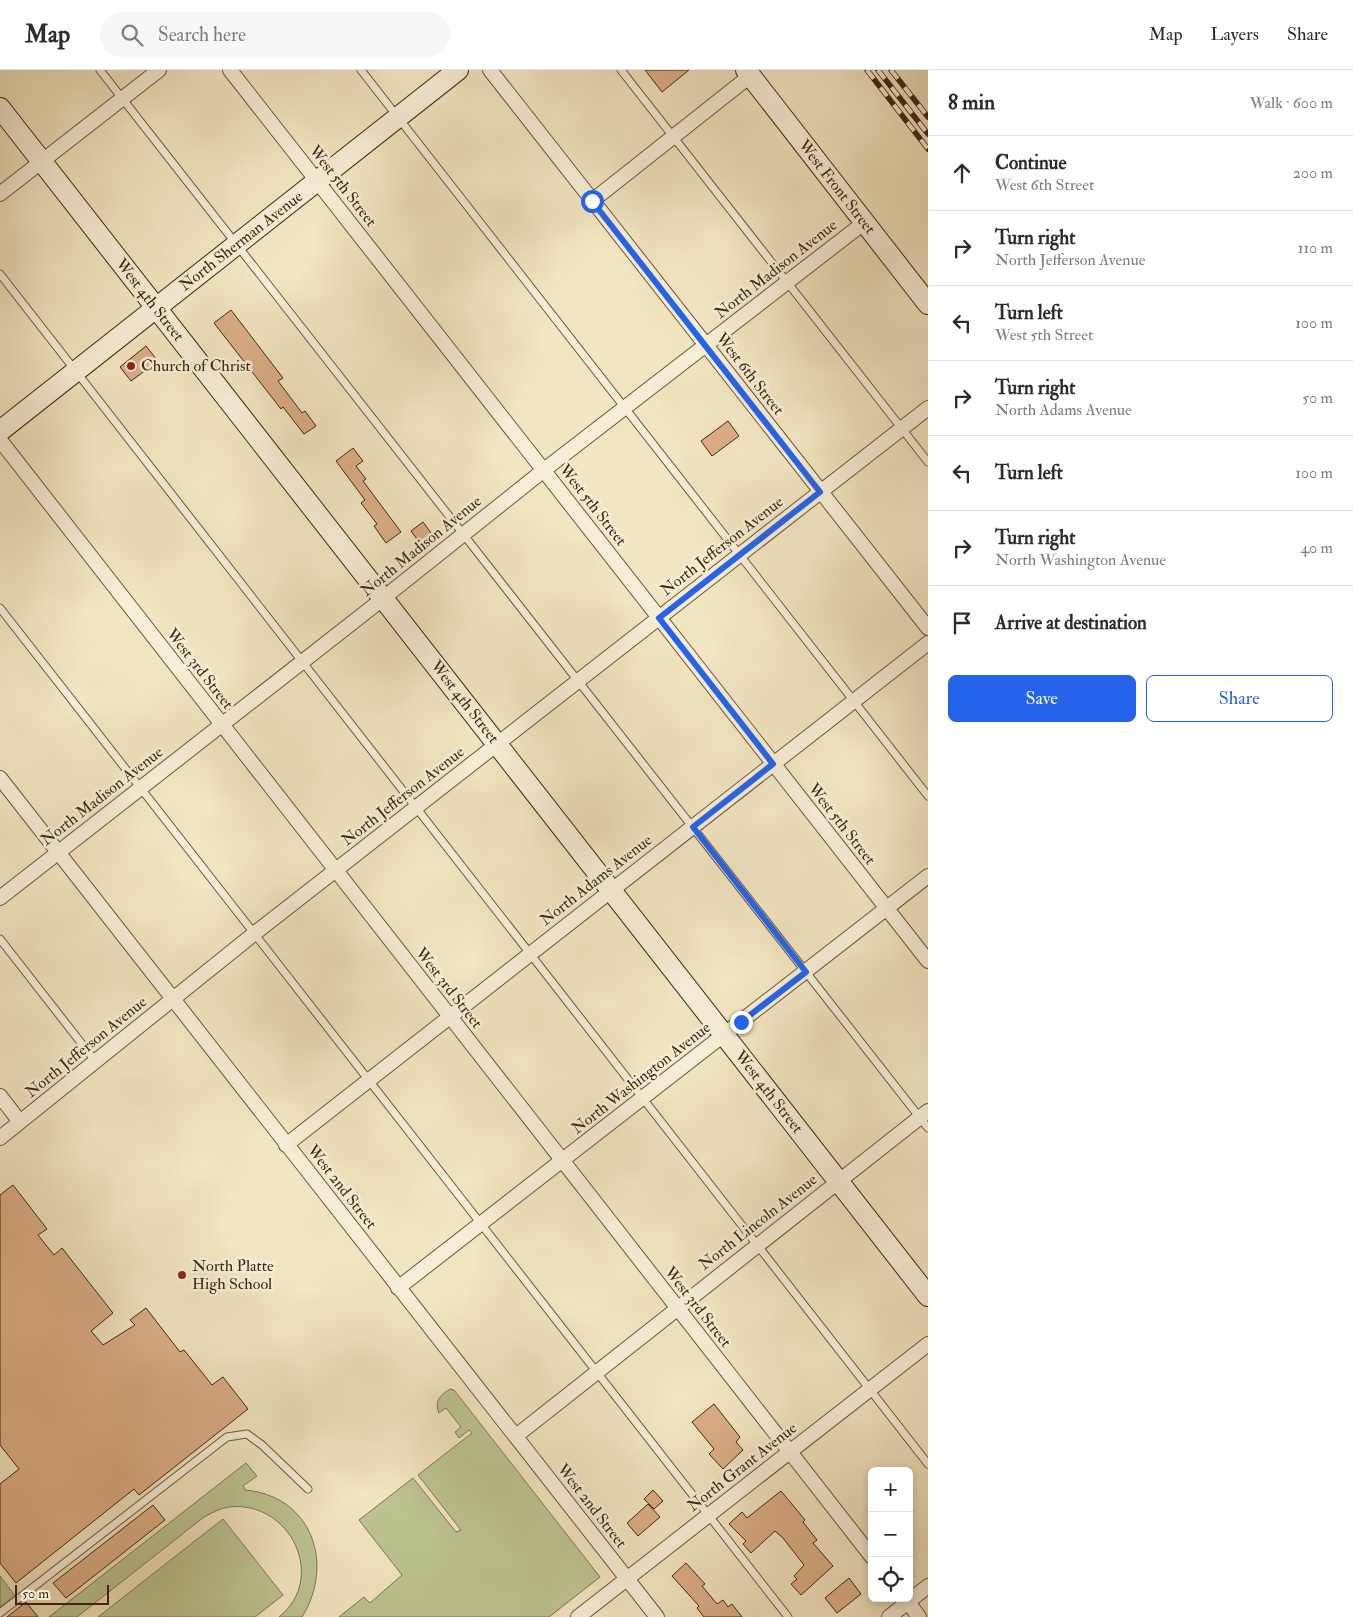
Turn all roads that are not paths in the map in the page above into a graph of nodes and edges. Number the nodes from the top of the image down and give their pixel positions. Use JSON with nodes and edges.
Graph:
{"nodes":[{"id":1,"x":100,"y":70,"type":"edge"},
{"id":2,"x":160,"y":70,"type":"edge"},
{"id":3,"x":230,"y":70,"type":"edge"},
{"id":4,"x":361,"y":70,"type":"edge"},
{"id":5,"x":458,"y":70,"type":"edge"},
{"id":6,"x":490,"y":70,"type":"edge"},
{"id":7,"x":621,"y":70,"type":"edge"},
{"id":8,"x":748,"y":73,"type":"edge"},
{"id":9,"x":122,"y":99,"type":"junction"},
{"id":10,"x":0,"y":108,"type":"edge"},
{"id":11,"x":398,"y":118,"type":"junction"},
{"id":12,"x":673,"y":137,"type":"junction"},
{"id":13,"x":42,"y":162,"type":"junction"},
{"id":14,"x":317,"y":181,"type":"junction"},
{"id":15,"x":0,"y":194,"type":"edge"},
{"id":16,"x":592,"y":201,"type":"junction"},
{"id":17,"x":865,"y":222,"type":"junction"},
{"id":18,"x":236,"y":244,"type":"junction"},
{"id":19,"x":0,"y":274,"type":"edge"},
{"id":20,"x":787,"y":282,"type":"junction"},
{"id":21,"x":928,"y":304,"type":"edge"},
{"id":22,"x":156,"y":307,"type":"junction"},
{"id":23,"x":705,"y":345,"type":"junction"},
{"id":24,"x":76,"y":371,"type":"junction"},
{"id":25,"x":624,"y":408,"type":"junction"},
{"id":26,"x":928,"y":408,"type":"edge"},
{"id":27,"x":901,"y":428,"type":"junction"},
{"id":28,"x":0,"y":431,"type":"edge"},
{"id":29,"x":0,"y":440,"type":"edge"},
{"id":30,"x":928,"y":462,"type":"edge"},
{"id":31,"x":544,"y":470,"type":"junction"},
{"id":32,"x":820,"y":492,"type":"junction"},
{"id":33,"x":463,"y":533,"type":"junction"},
{"id":34,"x":740,"y":555,"type":"junction"},
{"id":35,"x":384,"y":598,"type":"junction"},
{"id":36,"x":0,"y":608,"type":"edge"},
{"id":37,"x":659,"y":618,"type":"junction"},
{"id":38,"x":928,"y":628,"type":"edge"},
{"id":39,"x":928,"y":643,"type":"edge"},
{"id":40,"x":303,"y":662,"type":"junction"},
{"id":41,"x":578,"y":681,"type":"junction"},
{"id":42,"x":854,"y":701,"type":"junction"},
{"id":43,"x":222,"y":725,"type":"junction"},
{"id":44,"x":498,"y":744,"type":"junction"},
{"id":45,"x":773,"y":764,"type":"junction"},
{"id":46,"x":0,"y":778,"type":"edge"},
{"id":47,"x":141,"y":787,"type":"junction"},
{"id":48,"x":928,"y":796,"type":"edge"},
{"id":49,"x":416,"y":808,"type":"junction"},
{"id":50,"x":693,"y":827,"type":"junction"},
{"id":51,"x":58,"y":852,"type":"junction"},
{"id":52,"x":335,"y":871,"type":"junction"},
{"id":53,"x":928,"y":876,"type":"edge"},
{"id":54,"x":612,"y":890,"type":"junction"},
{"id":55,"x":0,"y":898,"type":"edge"},
{"id":56,"x":887,"y":909,"type":"junction"},
{"id":57,"x":255,"y":933,"type":"junction"},
{"id":58,"x":0,"y":940,"type":"edge"},
{"id":59,"x":530,"y":954,"type":"junction"},
{"id":60,"x":928,"y":961,"type":"edge"},
{"id":61,"x":806,"y":972,"type":"junction"},
{"id":62,"x":172,"y":1000,"type":"junction"},
{"id":63,"x":449,"y":1017,"type":"junction"},
{"id":64,"x":724,"y":1035,"type":"junction"},
{"id":65,"x":96,"y":1062,"type":"junction"},
{"id":66,"x":369,"y":1080,"type":"junction"},
{"id":67,"x":0,"y":1096,"type":"edge"},
{"id":68,"x":642,"y":1099,"type":"junction"},
{"id":69,"x":925,"y":1119,"type":"edge"},
{"id":70,"x":20,"y":1122,"type":"junction"},
{"id":71,"x":0,"y":1138,"type":"edge"},
{"id":72,"x":286,"y":1145,"type":"junction"},
{"id":73,"x":562,"y":1161,"type":"junction"},
{"id":74,"x":838,"y":1181,"type":"junction"},
{"id":75,"x":480,"y":1224,"type":"junction"},
{"id":76,"x":756,"y":1245,"type":"junction"},
{"id":77,"x":398,"y":1288,"type":"junction"},
{"id":78,"x":928,"y":1296,"type":"edge"},
{"id":79,"x":677,"y":1308,"type":"junction"},
{"id":80,"x":928,"y":1344,"type":"edge"},
{"id":81,"x":597,"y":1371,"type":"junction"},
{"id":82,"x":870,"y":1389,"type":"junction"},
{"id":83,"x":516,"y":1436,"type":"junction"},
{"id":84,"x":789,"y":1452,"type":"junction"},
{"id":85,"x":928,"y":1464,"type":"edge"},
{"id":86,"x":308,"y":1489,"type":"dead end"},
{"id":87,"x":709,"y":1515,"type":"junction"},
{"id":88,"x":868,"y":1552,"type":"edge"},
{"id":89,"x":627,"y":1579,"type":"junction"},
{"id":90,"x":928,"y":1586,"type":"edge"},
{"id":91,"x":913,"y":1596,"type":"edge"},
{"id":92,"x":904,"y":1602,"type":"edge"},
{"id":93,"x":908,"y":1602,"type":"edge"},
{"id":94,"x":0,"y":1613,"type":"edge"},
{"id":95,"x":578,"y":1617,"type":"edge"},
{"id":96,"x":657,"y":1617,"type":"edge"},
{"id":97,"x":788,"y":1617,"type":"edge"},
{"id":98,"x":889,"y":1617,"type":"edge"},
{"id":99,"x":919,"y":1617,"type":"edge"}],
"edges":[{"from":1,"to":9,"type":"lane"},
{"from":2,"to":9,"type":"street"},
{"from":3,"to":14,"type":"street","name":"West 5th Street"},
{"from":4,"to":11,"type":"lane"},
{"from":5,"to":11,"type":"main road","name":"North Sherman Avenue"},
{"from":6,"to":16,"type":"street","name":"West 6th Street"},
{"from":7,"to":12,"type":"lane"},
{"from":8,"to":12,"type":"street"},
{"from":8,"to":17,"type":"main road","name":"West Front Street"},
{"from":9,"to":13,"type":"street"},
{"from":9,"to":18,"type":"lane"},
{"from":10,"to":13,"type":"main road","name":"West 4th Street"},
{"from":11,"to":14,"type":"main road","name":"North Sherman Avenue"},
{"from":11,"to":25,"type":"lane"},
{"from":12,"to":16,"type":"street"},
{"from":12,"to":20,"type":"lane"},
{"from":13,"to":15,"type":"street"},
{"from":13,"to":22,"type":"main road","name":"West 4th Street"},
{"from":14,"to":18,"type":"main road","name":"North Sherman Avenue"},
{"from":14,"to":31,"type":"street","name":"West 5th Street"},
{"from":16,"to":23,"type":"street","name":"West 6th Street"},
{"from":17,"to":20,"type":"street","name":"North Madison Avenue"},
{"from":17,"to":21,"type":"main road","name":"West Front Street"},
{"from":18,"to":22,"type":"main road","name":"North Sherman Avenue"},
{"from":18,"to":33,"type":"lane"},
{"from":19,"to":24,"type":"lane"},
{"from":20,"to":23,"type":"street","name":"North Madison Avenue"},
{"from":20,"to":27,"type":"lane"},
{"from":22,"to":24,"type":"main road","name":"North Sherman Avenue"},
{"from":22,"to":35,"type":"main road","name":"West 4th Street"},
{"from":23,"to":25,"type":"street","name":"North Madison Avenue"},
{"from":23,"to":32,"type":"street","name":"West 6th Street"},
{"from":24,"to":28,"type":"main road","name":"North Sherman Avenue"},
{"from":24,"to":40,"type":"lane"},
{"from":25,"to":31,"type":"street","name":"North Madison Avenue"},
{"from":25,"to":34,"type":"lane"},
{"from":26,"to":27,"type":"street","name":"North Jefferson Avenue"},
{"from":27,"to":30,"type":"lane"},
{"from":27,"to":32,"type":"street","name":"North Jefferson Avenue"},
{"from":29,"to":43,"type":"street","name":"West 3rd Street"},
{"from":31,"to":33,"type":"street","name":"North Madison Avenue"},
{"from":31,"to":37,"type":"street","name":"West 5th Street"},
{"from":32,"to":34,"type":"street","name":"North Jefferson Avenue"},
{"from":32,"to":38,"type":"street","name":"West 6th Street"},
{"from":33,"to":35,"type":"street","name":"North Madison Avenue"},
{"from":33,"to":41,"type":"lane"},
{"from":34,"to":37,"type":"street","name":"North Jefferson Avenue"},
{"from":34,"to":42,"type":"lane"},
{"from":35,"to":40,"type":"street","name":"North Madison Avenue"},
{"from":35,"to":44,"type":"main road","name":"West 4th Street"},
{"from":36,"to":47,"type":"lane"},
{"from":37,"to":41,"type":"street","name":"North Jefferson Avenue"},
{"from":37,"to":45,"type":"street","name":"West 5th Street"},
{"from":39,"to":42,"type":"street","name":"North Adams Avenue"},
{"from":40,"to":43,"type":"street","name":"North Madison Avenue"},
{"from":40,"to":49,"type":"lane"},
{"from":41,"to":44,"type":"street","name":"North Jefferson Avenue"},
{"from":41,"to":50,"type":"lane"},
{"from":42,"to":45,"type":"street","name":"North Adams Avenue"},
{"from":42,"to":48,"type":"lane"},
{"from":43,"to":47,"type":"street","name":"North Madison Avenue"},
{"from":43,"to":52,"type":"street","name":"West 3rd Street"},
{"from":44,"to":49,"type":"street","name":"North Jefferson Avenue"},
{"from":44,"to":54,"type":"main road","name":"West 4th Street"},
{"from":45,"to":50,"type":"street","name":"North Adams Avenue"},
{"from":45,"to":56,"type":"street","name":"West 5th Street"},
{"from":46,"to":51,"type":"street","name":"West 2nd Street"},
{"from":47,"to":51,"type":"street","name":"North Madison Avenue"},
{"from":47,"to":57,"type":"lane"},
{"from":49,"to":52,"type":"street","name":"North Jefferson Avenue"},
{"from":49,"to":59,"type":"lane"},
{"from":50,"to":54,"type":"street","name":"North Adams Avenue"},
{"from":50,"to":61,"type":"lane"},
{"from":51,"to":55,"type":"street","name":"North Madison Avenue"},
{"from":51,"to":62,"type":"street","name":"West 2nd Street"},
{"from":52,"to":57,"type":"street","name":"North Jefferson Avenue"},
{"from":52,"to":63,"type":"street","name":"West 3rd Street"},
{"from":53,"to":56,"type":"street","name":"North Washington Avenue"},
{"from":54,"to":59,"type":"street","name":"North Adams Avenue"},
{"from":54,"to":64,"type":"main road","name":"West 4th Street"},
{"from":56,"to":60,"type":"street","name":"West 5th Street"},
{"from":56,"to":61,"type":"street","name":"North Washington Avenue"},
{"from":57,"to":62,"type":"street","name":"North Jefferson Avenue"},
{"from":57,"to":66,"type":"lane"},
{"from":58,"to":65,"type":"lane"},
{"from":59,"to":63,"type":"street","name":"North Adams Avenue"},
{"from":59,"to":68,"type":"lane"},
{"from":61,"to":64,"type":"street","name":"North Washington Avenue"},
{"from":61,"to":69,"type":"lane"},
{"from":62,"to":65,"type":"street","name":"North Jefferson Avenue"},
{"from":62,"to":72,"type":"street","name":"West 2nd Street"},
{"from":63,"to":66,"type":"street","name":"North Adams Avenue"},
{"from":63,"to":73,"type":"street","name":"West 3rd Street"},
{"from":64,"to":68,"type":"street","name":"North Washington Avenue"},
{"from":64,"to":74,"type":"main road","name":"West 4th Street"},
{"from":65,"to":70,"type":"street","name":"North Jefferson Avenue"},
{"from":66,"to":72,"type":"street","name":"North Adams Avenue"},
{"from":66,"to":75,"type":"lane"},
{"from":67,"to":70,"type":"street"},
{"from":68,"to":73,"type":"street","name":"North Washington Avenue"},
{"from":68,"to":76,"type":"lane"},
{"from":69,"to":74,"type":"street","name":"North Lincoln Avenue"},
{"from":70,"to":71,"type":"street","name":"North Jefferson Avenue"},
{"from":72,"to":77,"type":"street","name":"West 2nd Street"},
{"from":73,"to":75,"type":"street","name":"North Washington Avenue"},
{"from":73,"to":79,"type":"street","name":"West 3rd Street"},
{"from":74,"to":76,"type":"street","name":"North Lincoln Avenue"},
{"from":74,"to":78,"type":"main road","name":"West 4th Street"},
{"from":75,"to":77,"type":"street","name":"North Washington Avenue"},
{"from":75,"to":81,"type":"lane"},
{"from":76,"to":79,"type":"street","name":"North Lincoln Avenue"},
{"from":76,"to":82,"type":"lane"},
{"from":77,"to":83,"type":"street","name":"West 2nd Street"},
{"from":79,"to":81,"type":"street","name":"North Lincoln Avenue"},
{"from":79,"to":84,"type":"street","name":"West 3rd Street"},
{"from":80,"to":82,"type":"street","name":"North Grant Avenue"},
{"from":81,"to":83,"type":"street","name":"North Lincoln Avenue"},
{"from":81,"to":87,"type":"lane"},
{"from":82,"to":84,"type":"street","name":"North Grant Avenue"},
{"from":82,"to":85,"type":"lane"},
{"from":83,"to":89,"type":"street","name":"West 2nd Street"},
{"from":84,"to":87,"type":"street","name":"North Grant Avenue"},
{"from":84,"to":88,"type":"street","name":"West 3rd Street"},
{"from":86,"to":94,"type":"lane"},
{"from":87,"to":89,"type":"street","name":"North Grant Avenue"},
{"from":87,"to":97,"type":"lane"},
{"from":89,"to":95,"type":"street","name":"North Grant Avenue"},
{"from":89,"to":96,"type":"street","name":"West 2nd Street"},
{"from":90,"to":91,"type":"street"},
{"from":92,"to":98,"type":"street"},
{"from":93,"to":99,"type":"street"}]}
